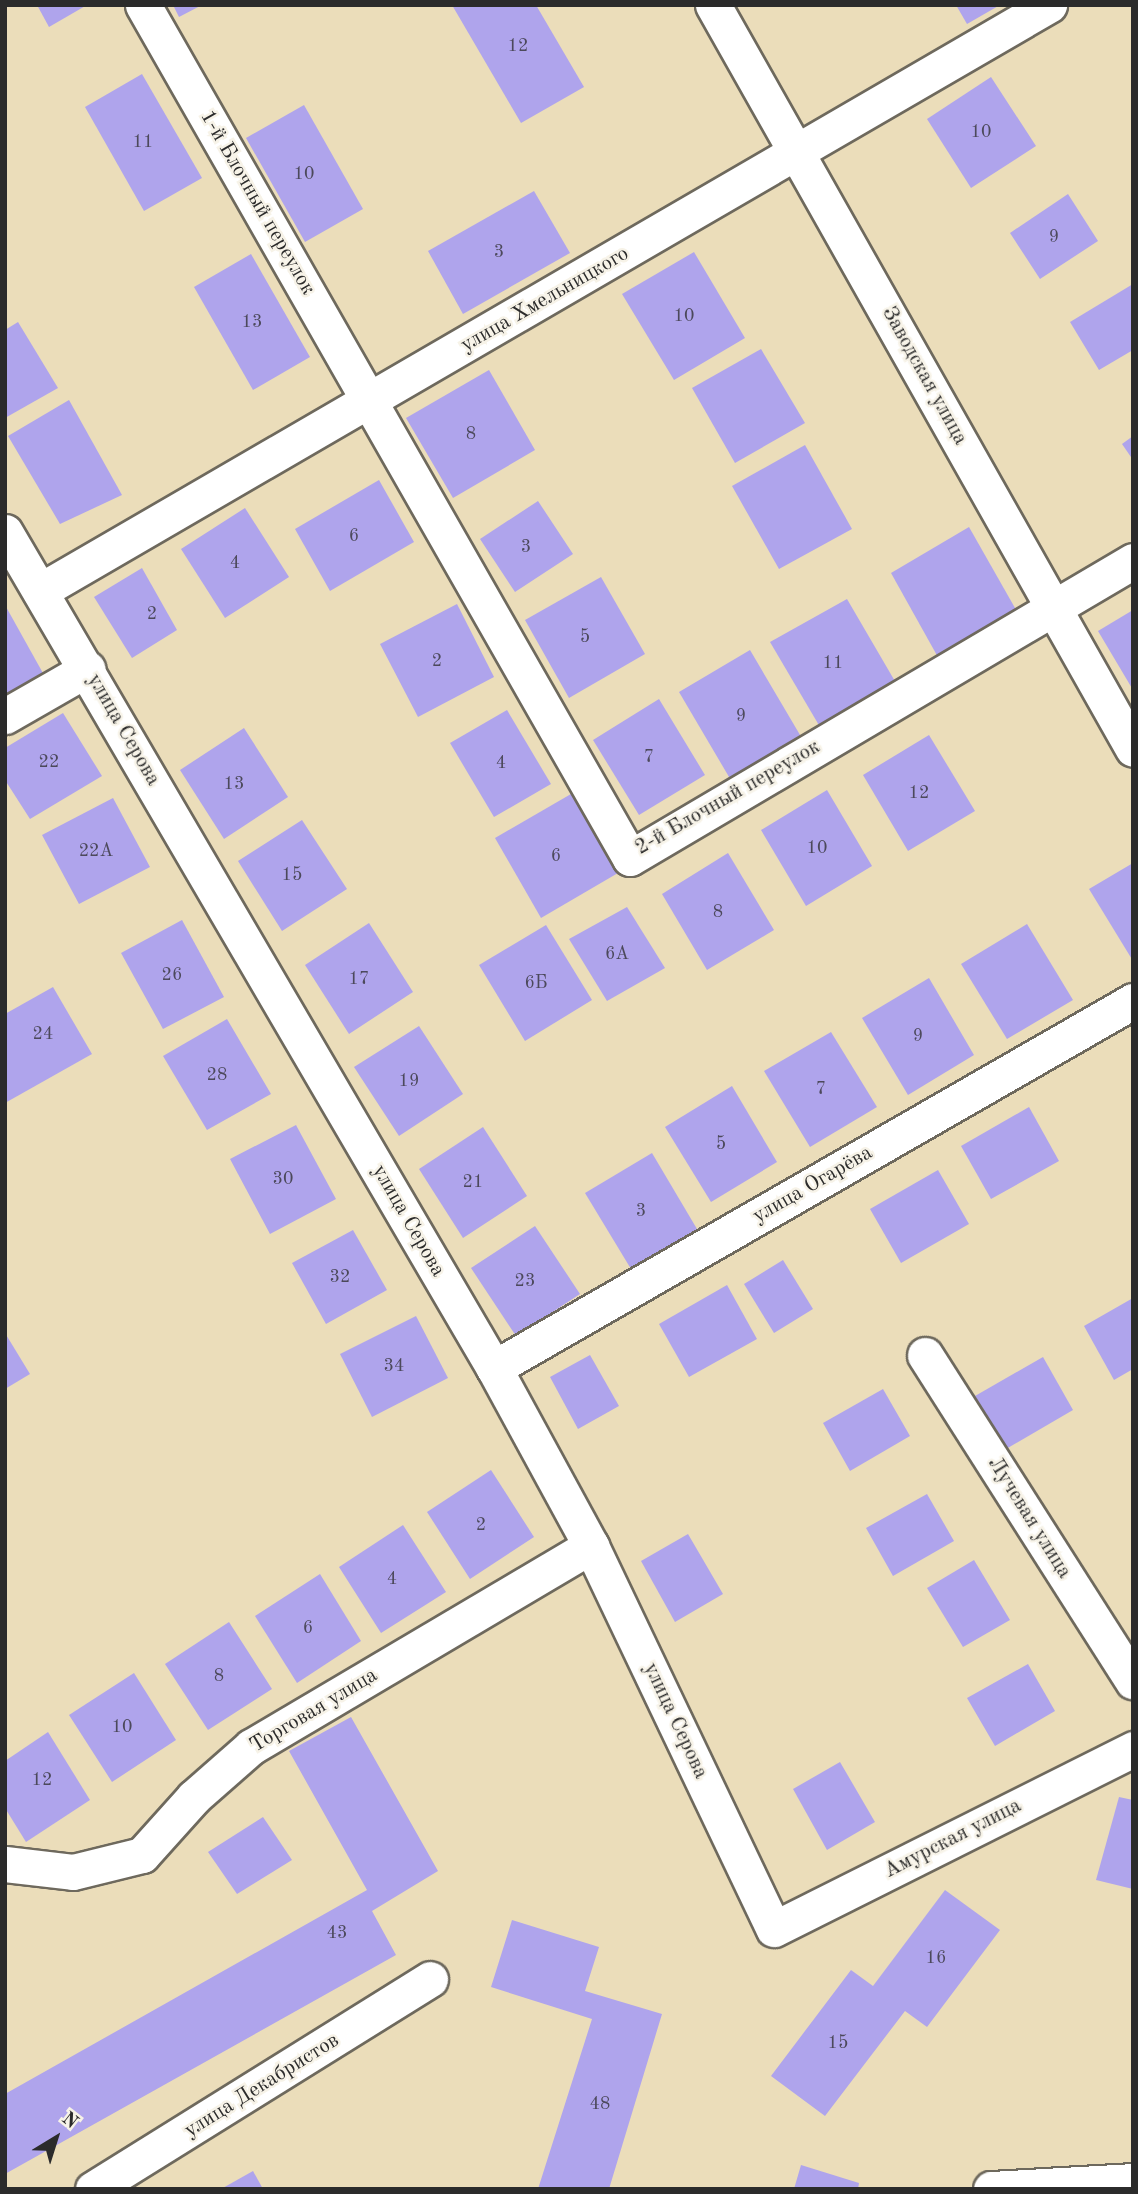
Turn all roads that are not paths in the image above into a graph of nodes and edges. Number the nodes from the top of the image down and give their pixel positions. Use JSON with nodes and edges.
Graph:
{"nodes":[{"id":1,"x":143,"y":5,"type":"edge"},
{"id":2,"x":713,"y":5,"type":"edge"},
{"id":3,"x":1049,"y":5,"type":"edge"},
{"id":4,"x":799,"y":154,"type":"junction"},
{"id":5,"x":371,"y":400,"type":"junction"},
{"id":6,"x":5,"y":533,"type":"edge"},
{"id":7,"x":1133,"y":561,"type":"edge"},
{"id":8,"x":40,"y":591,"type":"junction"},
{"id":9,"x":1052,"y":606,"type":"junction"},
{"id":10,"x":87,"y":669,"type":"junction"},
{"id":11,"x":5,"y":716,"type":"edge"},
{"id":12,"x":1133,"y":749,"type":"edge"},
{"id":13,"x":1133,"y":1001,"type":"edge"},
{"id":14,"x":925,"y":1354,"type":"dead end"},
{"id":15,"x":494,"y":1368,"type":"junction"},
{"id":16,"x":592,"y":1546,"type":"junction"},
{"id":17,"x":1133,"y":1681,"type":"edge"},
{"id":18,"x":1133,"y":1749,"type":"edge"},
{"id":19,"x":5,"y":1864,"type":"edge"},
{"id":20,"x":774,"y":1928,"type":"joint"},
{"id":21,"x":430,"y":1979,"type":"dead end"},
{"id":22,"x":1133,"y":2181,"type":"edge"},
{"id":23,"x":93,"y":2189,"type":"edge"},
{"id":24,"x":991,"y":2189,"type":"edge"}],
"edges":[{"from":1,"to":5,"type":"street","name":"1-й Блочный переулок"},
{"from":2,"to":4,"type":"street","name":"Заводская улица"},
{"from":3,"to":4,"type":"street","name":"улица Хмельницкого"},
{"from":4,"to":5,"type":"street","name":"улица Хмельницкого"},
{"from":4,"to":9,"type":"street","name":"Заводская улица"},
{"from":5,"to":8,"type":"street","name":"улица Хмельницкого"},
{"from":5,"to":9,"type":"street","name":"2-й Блочный переулок"},
{"from":6,"to":8,"type":"street","name":"улица Серова"},
{"from":7,"to":9,"type":"street","name":"2-й Блочный переулок"},
{"from":8,"to":10,"type":"street","name":"улица Серова"},
{"from":9,"to":12,"type":"street","name":"Заводская улица"},
{"from":10,"to":11,"type":"street"},
{"from":10,"to":15,"type":"street","name":"улица Серова"},
{"from":13,"to":15,"type":"street","name":"улица Огарёва"},
{"from":14,"to":17,"type":"street","name":"Лучевая улица"},
{"from":15,"to":16,"type":"street","name":"улица Серова"},
{"from":16,"to":19,"type":"street","name":"Торговая улица"},
{"from":16,"to":20,"type":"street","name":"улица Серова"},
{"from":18,"to":20,"type":"street","name":"Амурская улица"},
{"from":21,"to":23,"type":"street","name":"улица Декабристов"},
{"from":22,"to":24,"type":"street"}]}
